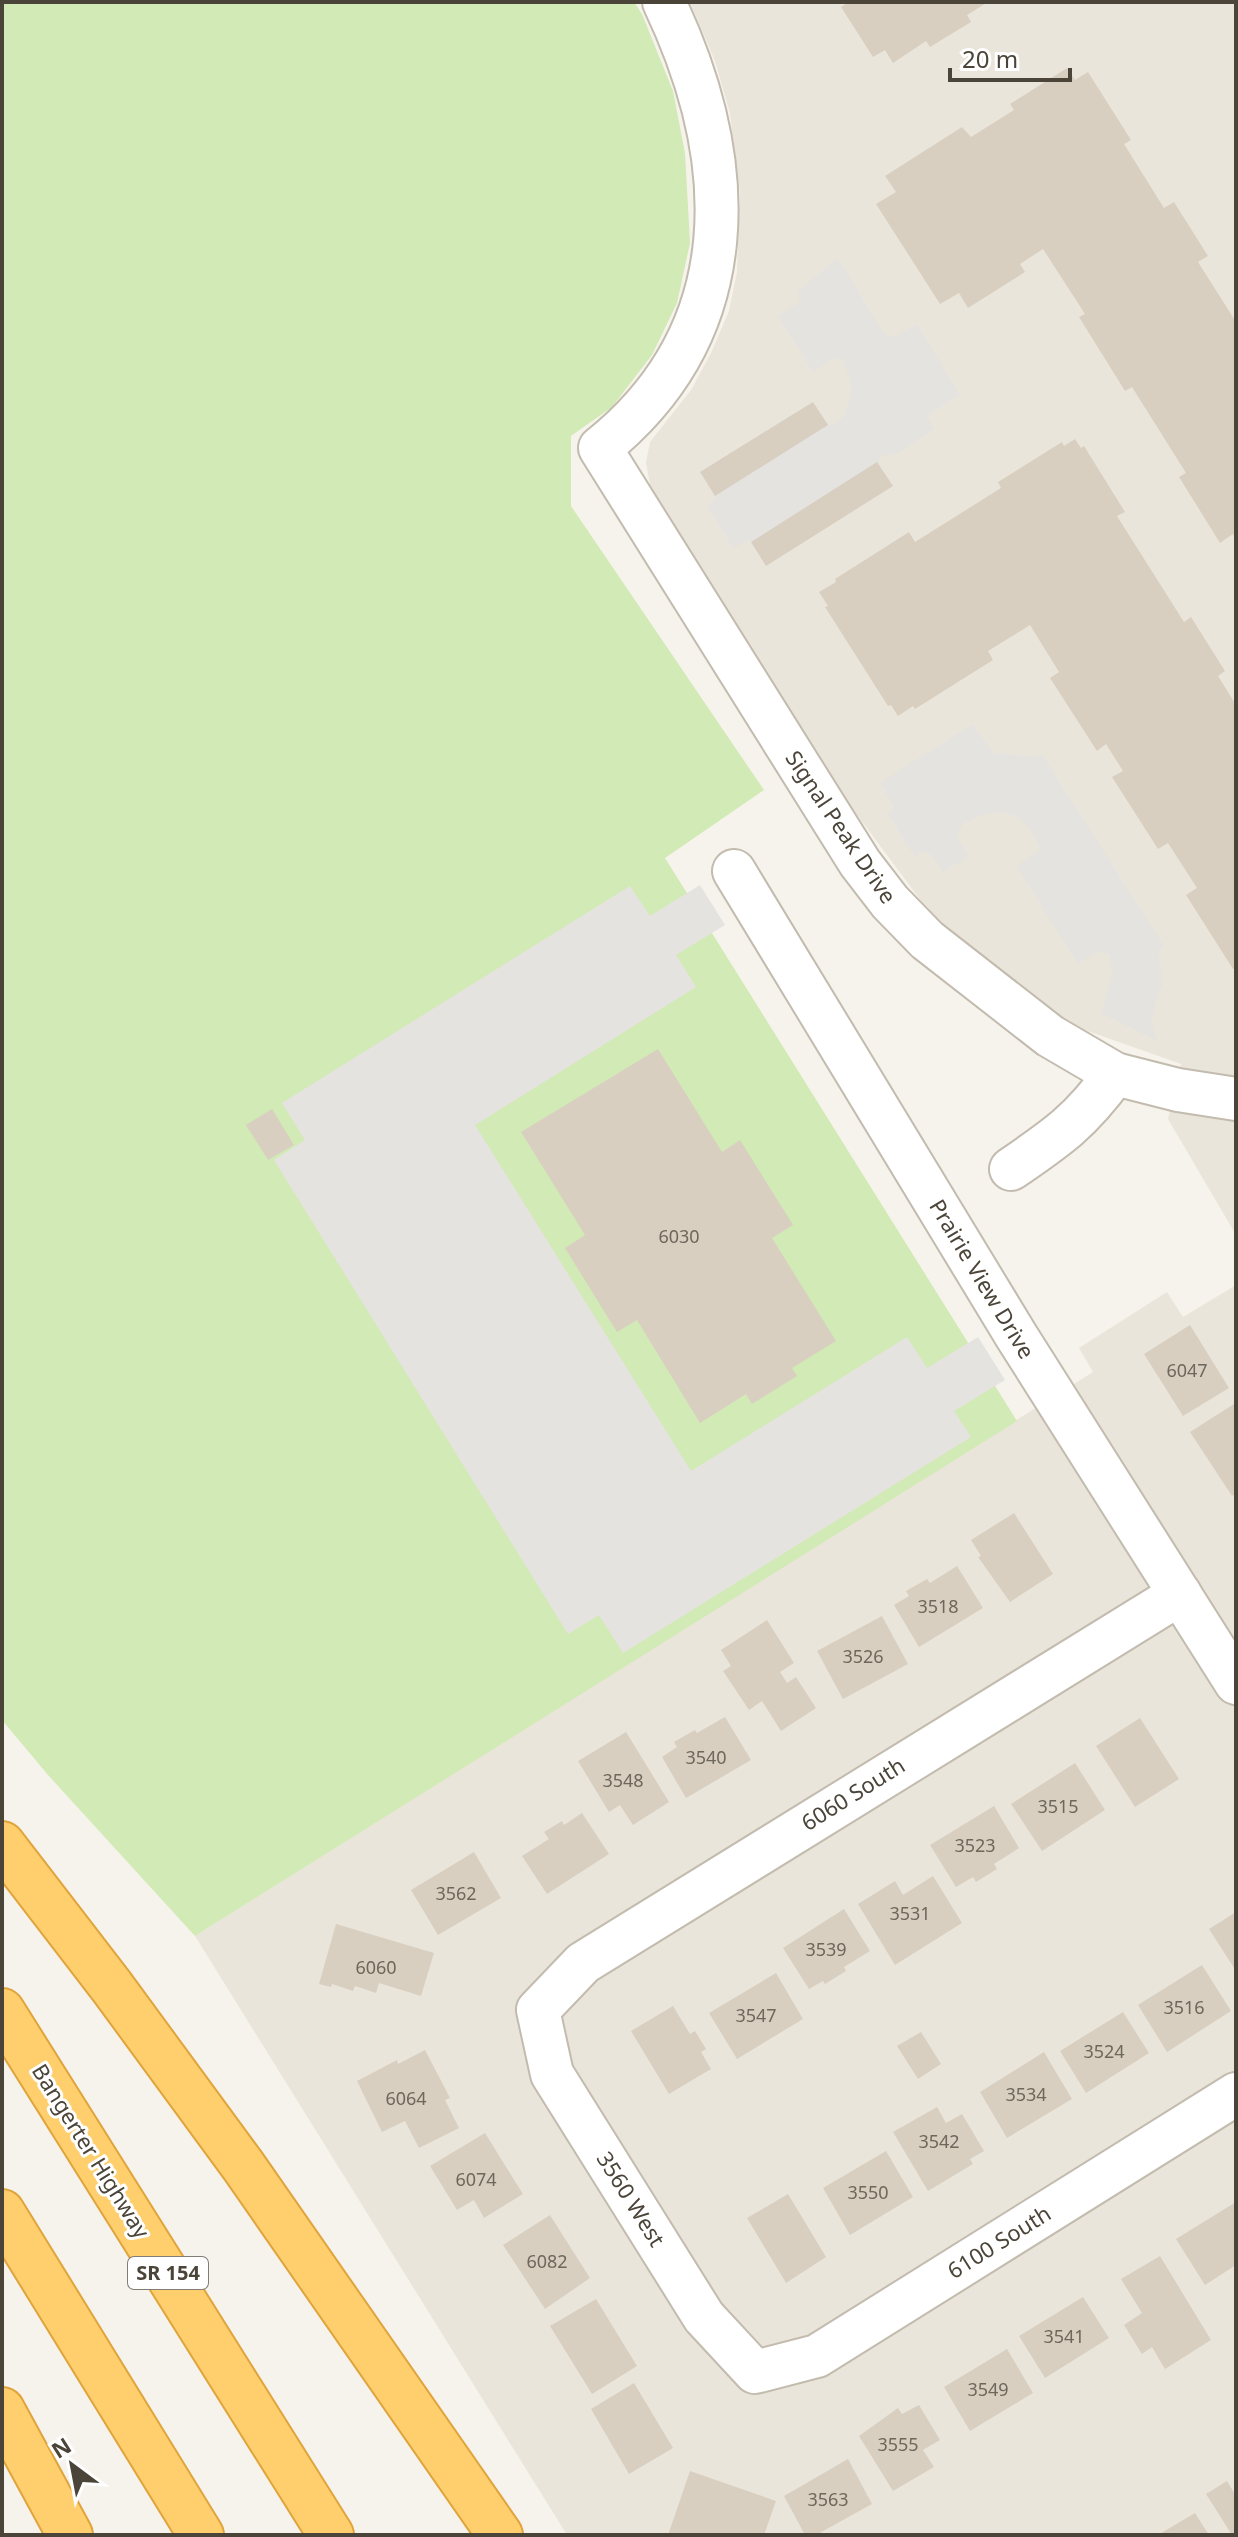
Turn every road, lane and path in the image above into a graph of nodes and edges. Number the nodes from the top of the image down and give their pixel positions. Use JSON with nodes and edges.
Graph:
{"nodes":[{"id":1,"x":664,"y":2,"type":"edge"},
{"id":2,"x":734,"y":871,"type":"dead end"},
{"id":3,"x":1115,"y":1074,"type":"junction"},
{"id":4,"x":1236,"y":1099,"type":"edge"},
{"id":5,"x":1011,"y":1169,"type":"dead end"},
{"id":6,"x":1180,"y":1594,"type":"junction"},
{"id":7,"x":1236,"y":1683,"type":"edge"},
{"id":8,"x":2,"y":1844,"type":"edge"},
{"id":9,"x":538,"y":2010,"type":"joint"},
{"id":10,"x":2,"y":2011,"type":"edge"},
{"id":11,"x":1236,"y":2094,"type":"edge"},
{"id":12,"x":2,"y":2212,"type":"edge"},
{"id":13,"x":755,"y":2372,"type":"joint"},
{"id":14,"x":2,"y":2410,"type":"edge"},
{"id":15,"x":70,"y":2535,"type":"edge"},
{"id":16,"x":201,"y":2535,"type":"edge"},
{"id":17,"x":331,"y":2535,"type":"edge"},
{"id":18,"x":500,"y":2535,"type":"edge"}],
"edges":[{"from":1,"to":3,"type":"street","name":"Signal Peak Drive"},
{"from":2,"to":6,"type":"street","name":"Prairie View Drive"},
{"from":3,"to":4,"type":"street","name":"Signal Peak Drive"},
{"from":3,"to":5,"type":"street"},
{"from":6,"to":7,"type":"street","name":"Prairie View Drive"},
{"from":6,"to":9,"type":"street","name":"6060 South"},
{"from":8,"to":18,"type":"highway"},
{"from":9,"to":13,"type":"street","name":"3560 West"},
{"from":10,"to":17,"type":"highway","name":"Bangerter Highway","number":"SR 154"},
{"from":11,"to":13,"type":"street","name":"6100 South"},
{"from":12,"to":16,"type":"highway"},
{"from":14,"to":15,"type":"highway"}]}
